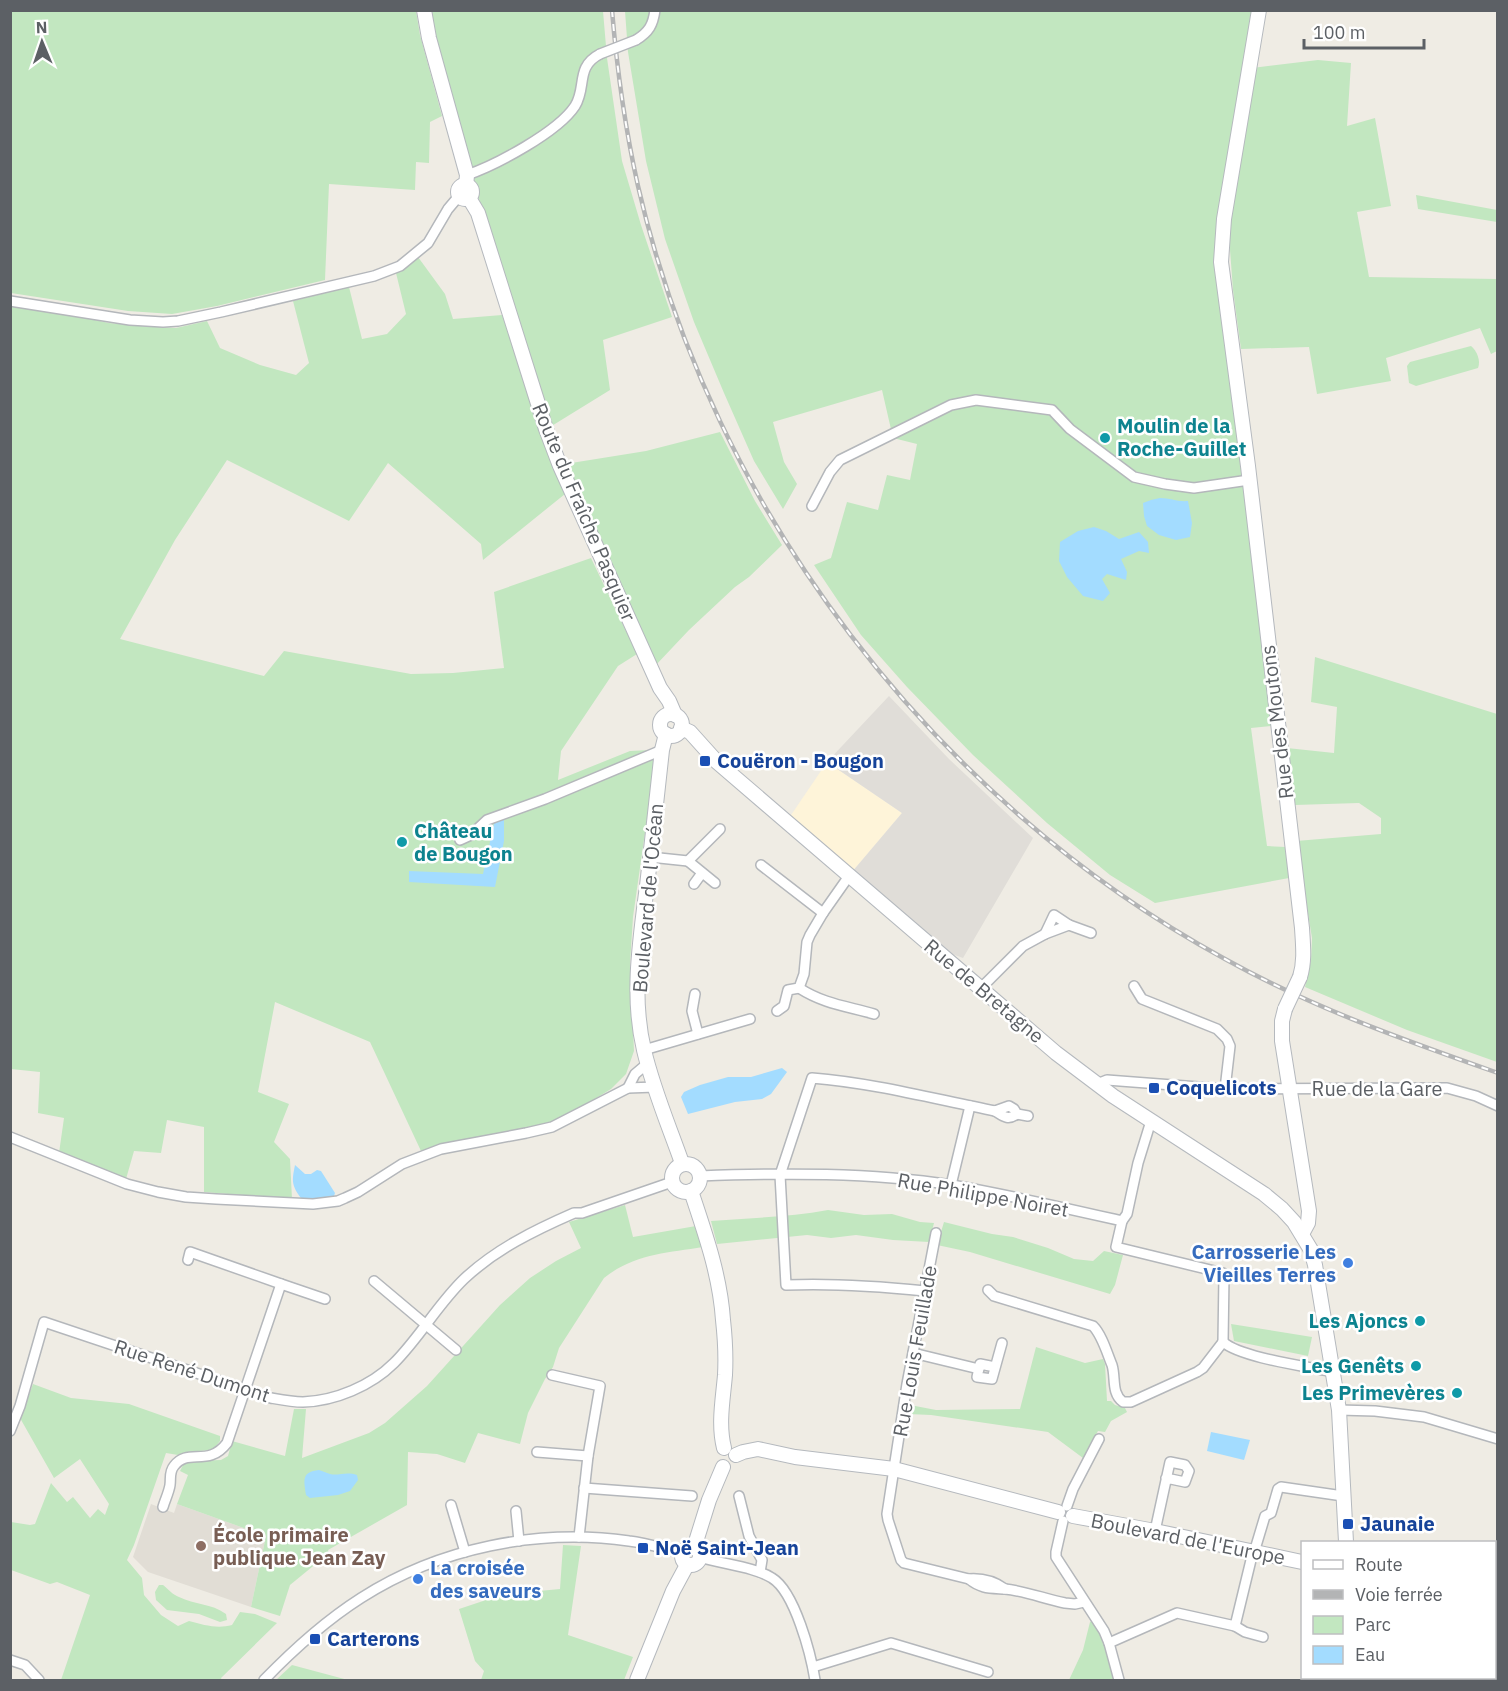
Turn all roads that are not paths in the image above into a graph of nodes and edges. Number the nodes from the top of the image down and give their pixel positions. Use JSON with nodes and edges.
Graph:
{"nodes":[{"id":1,"x":424,"y":10,"type":"edge"},
{"id":2,"x":655,"y":10,"type":"edge"},
{"id":3,"x":1259,"y":10,"type":"edge"},
{"id":4,"x":465,"y":189,"type":"junction"},
{"id":5,"x":10,"y":301,"type":"edge"},
{"id":6,"x":1248,"y":473,"type":"junction"},
{"id":7,"x":812,"y":507,"type":"dead end"},
{"id":8,"x":673,"y":720,"type":"junction"},
{"id":9,"x":662,"y":750,"type":"junction"},
{"id":10,"x":720,"y":829,"type":"dead end"},
{"id":11,"x":460,"y":840,"type":"dead end"},
{"id":12,"x":650,"y":858,"type":"junction"},
{"id":13,"x":688,"y":861,"type":"junction"},
{"id":14,"x":761,"y":865,"type":"dead end"},
{"id":15,"x":702,"y":873,"type":"junction"},
{"id":16,"x":849,"y":876,"type":"junction"},
{"id":17,"x":715,"y":883,"type":"dead end"},
{"id":18,"x":694,"y":884,"type":"dead end"},
{"id":19,"x":823,"y":913,"type":"junction"},
{"id":20,"x":1069,"y":925,"type":"junction"},
{"id":21,"x":1045,"y":933,"type":"junction"},
{"id":22,"x":1091,"y":933,"type":"dead end"},
{"id":23,"x":1134,"y":986,"type":"dead end"},
{"id":24,"x":799,"y":988,"type":"junction"},
{"id":25,"x":981,"y":988,"type":"junction"},
{"id":26,"x":695,"y":994,"type":"dead end"},
{"id":27,"x":777,"y":1011,"type":"dead end"},
{"id":28,"x":874,"y":1014,"type":"dead end"},
{"id":29,"x":750,"y":1019,"type":"dead end"},
{"id":30,"x":698,"y":1034,"type":"junction"},
{"id":31,"x":646,"y":1056,"type":"junction"},
{"id":32,"x":1097,"y":1084,"type":"junction"},
{"id":33,"x":655,"y":1087,"type":"junction"},
{"id":34,"x":627,"y":1088,"type":"junction"},
{"id":35,"x":1225,"y":1089,"type":"junction"},
{"id":36,"x":1290,"y":1089,"type":"junction"},
{"id":37,"x":970,"y":1106,"type":"junction"},
{"id":38,"x":1497,"y":1106,"type":"edge"},
{"id":39,"x":1028,"y":1116,"type":"dead end"},
{"id":40,"x":1151,"y":1121,"type":"junction"},
{"id":41,"x":10,"y":1137,"type":"edge"},
{"id":42,"x":682,"y":1164,"type":"junction"},
{"id":43,"x":780,"y":1175,"type":"junction"},
{"id":44,"x":700,"y":1176,"type":"junction"},
{"id":45,"x":672,"y":1182,"type":"junction"},
{"id":46,"x":951,"y":1185,"type":"junction"},
{"id":47,"x":692,"y":1191,"type":"junction"},
{"id":48,"x":1306,"y":1200,"type":"junction"},
{"id":49,"x":1122,"y":1221,"type":"junction"},
{"id":50,"x":1294,"y":1222,"type":"junction"},
{"id":51,"x":936,"y":1233,"type":"dead end"},
{"id":52,"x":1302,"y":1234,"type":"junction"},
{"id":53,"x":188,"y":1260,"type":"dead end"},
{"id":54,"x":374,"y":1281,"type":"dead end"},
{"id":55,"x":281,"y":1284,"type":"junction"},
{"id":56,"x":988,"y":1290,"type":"dead end"},
{"id":57,"x":924,"y":1292,"type":"junction"},
{"id":58,"x":325,"y":1299,"type":"dead end"},
{"id":59,"x":426,"y":1325,"type":"junction"},
{"id":60,"x":1223,"y":1342,"type":"junction"},
{"id":61,"x":1002,"y":1343,"type":"dead end"},
{"id":62,"x":456,"y":1350,"type":"dead end"},
{"id":63,"x":913,"y":1353,"type":"junction"},
{"id":64,"x":1333,"y":1370,"type":"junction"},
{"id":65,"x":552,"y":1375,"type":"dead end"},
{"id":66,"x":244,"y":1390,"type":"junction"},
{"id":67,"x":1339,"y":1410,"type":"junction"},
{"id":68,"x":10,"y":1431,"type":"edge"},
{"id":69,"x":1099,"y":1439,"type":"dead end"},
{"id":70,"x":1497,"y":1439,"type":"edge"},
{"id":71,"x":730,"y":1451,"type":"junction"},
{"id":72,"x":537,"y":1452,"type":"dead end"},
{"id":73,"x":588,"y":1456,"type":"junction"},
{"id":74,"x":894,"y":1469,"type":"junction"},
{"id":75,"x":1166,"y":1478,"type":"dead end"},
{"id":76,"x":584,"y":1488,"type":"junction"},
{"id":77,"x":692,"y":1496,"type":"dead end"},
{"id":78,"x":739,"y":1496,"type":"dead end"},
{"id":79,"x":1344,"y":1496,"type":"junction"},
{"id":80,"x":451,"y":1504,"type":"dead end"},
{"id":81,"x":163,"y":1507,"type":"dead end"},
{"id":82,"x":516,"y":1511,"type":"dead end"},
{"id":83,"x":1065,"y":1514,"type":"junction"},
{"id":84,"x":1155,"y":1531,"type":"junction"},
{"id":85,"x":579,"y":1537,"type":"junction"},
{"id":86,"x":519,"y":1541,"type":"junction"},
{"id":87,"x":1346,"y":1541,"type":"edge"},
{"id":88,"x":1255,"y":1549,"type":"junction"},
{"id":89,"x":465,"y":1552,"type":"junction"},
{"id":90,"x":691,"y":1555,"type":"junction"},
{"id":91,"x":1301,"y":1562,"type":"edge"},
{"id":92,"x":760,"y":1572,"type":"junction"},
{"id":93,"x":1084,"y":1602,"type":"junction"},
{"id":94,"x":1235,"y":1626,"type":"junction"},
{"id":95,"x":1263,"y":1637,"type":"dead end"},
{"id":96,"x":1109,"y":1643,"type":"junction"},
{"id":97,"x":10,"y":1660,"type":"edge"},
{"id":98,"x":813,"y":1667,"type":"junction"},
{"id":99,"x":988,"y":1672,"type":"dead end"},
{"id":100,"x":1312,"y":1679,"type":"edge"},
{"id":101,"x":39,"y":1680,"type":"edge"},
{"id":102,"x":264,"y":1680,"type":"edge"},
{"id":103,"x":637,"y":1680,"type":"edge"},
{"id":104,"x":816,"y":1680,"type":"edge"},
{"id":105,"x":1119,"y":1680,"type":"edge"},
{"id":106,"x":1337,"y":1680,"type":"edge"}],
"edges":[{"from":1,"to":4,"type":"main road","name":"Route du Fraîche Pasquier"},
{"from":2,"to":4,"type":"street","bridge":true},
{"from":3,"to":6,"type":"main road","name":"Rue des Moutons"},
{"from":4,"to":5,"type":"street"},
{"from":4,"to":8,"type":"main road","name":"Route du Fraîche Pasquier"},
{"from":6,"to":7,"type":"street"},
{"from":6,"to":36,"type":"main road","name":"Rue des Moutons","bridge":true},
{"from":8,"to":9,"type":"main road","name":"Boulevard de l'Océan"},
{"from":8,"to":16,"type":"main road","name":"Rue de Bretagne"},
{"from":9,"to":11,"type":"street"},
{"from":9,"to":12,"type":"main road","name":"Boulevard de l'Océan"},
{"from":10,"to":13,"type":"street"},
{"from":12,"to":13,"type":"street"},
{"from":12,"to":31,"type":"main road","name":"Boulevard de l'Océan"},
{"from":13,"to":15,"type":"street"},
{"from":14,"to":19,"type":"street"},
{"from":15,"to":17,"type":"street"},
{"from":15,"to":18,"type":"street"},
{"from":16,"to":19,"type":"street"},
{"from":16,"to":25,"type":"main road","name":"Rue de Bretagne"},
{"from":19,"to":24,"type":"street"},
{"from":20,"to":21,"type":"street"},
{"from":20,"to":21,"type":"street"},
{"from":20,"to":22,"type":"street"},
{"from":21,"to":25,"type":"street"},
{"from":23,"to":35,"type":"street"},
{"from":24,"to":27,"type":"street"},
{"from":24,"to":28,"type":"street"},
{"from":25,"to":32,"type":"main road","name":"Rue de Bretagne"},
{"from":26,"to":30,"type":"street"},
{"from":29,"to":30,"type":"street"},
{"from":30,"to":31,"type":"street"},
{"from":31,"to":33,"type":"main road","name":"Boulevard de l'Océan"},
{"from":31,"to":34,"type":"street"},
{"from":32,"to":35,"type":"street","name":"Rue de la Gare"},
{"from":32,"to":40,"type":"main road","name":"Rue de Bretagne"},
{"from":33,"to":34,"type":"street"},
{"from":33,"to":42,"type":"main road","name":"Boulevard de l'Océan"},
{"from":34,"to":41,"type":"street"},
{"from":35,"to":36,"type":"street","name":"Rue de la Gare"},
{"from":36,"to":38,"type":"street","name":"Rue de la Gare"},
{"from":36,"to":48,"type":"main road","name":"Rue des Moutons"},
{"from":37,"to":39,"type":"street"},
{"from":37,"to":43,"type":"street"},
{"from":37,"to":46,"type":"street"},
{"from":40,"to":49,"type":"street"},
{"from":40,"to":50,"type":"main road","name":"Rue de Bretagne"},
{"from":42,"to":44,"type":"main road"},
{"from":42,"to":45,"type":"main road"},
{"from":43,"to":44,"type":"street","name":"Rue Philippe Noiret"},
{"from":43,"to":46,"type":"street","name":"Rue Philippe Noiret"},
{"from":43,"to":57,"type":"street"},
{"from":44,"to":47,"type":"main road"},
{"from":45,"to":47,"type":"main road"},
{"from":45,"to":59,"type":"street","name":"Rue René Dumont"},
{"from":46,"to":49,"type":"street","name":"Rue Philippe Noiret"},
{"from":47,"to":71,"type":"main road"},
{"from":48,"to":50,"type":"main road"},
{"from":48,"to":52,"type":"main road","name":"Rue des Moutons"},
{"from":49,"to":60,"type":"street"},
{"from":50,"to":52,"type":"main road","name":"Rue de Bretagne"},
{"from":51,"to":57,"type":"street","name":"Rue Louis Feuillade"},
{"from":52,"to":64,"type":"main road","name":"Rue de Bretagne"},
{"from":53,"to":55,"type":"street"},
{"from":54,"to":59,"type":"street"},
{"from":55,"to":58,"type":"street"},
{"from":55,"to":66,"type":"street"},
{"from":56,"to":60,"type":"street"},
{"from":57,"to":63,"type":"street","name":"Rue Louis Feuillade"},
{"from":59,"to":62,"type":"street"},
{"from":59,"to":66,"type":"street","name":"Rue René Dumont"},
{"from":60,"to":64,"type":"street"},
{"from":61,"to":63,"type":"street"},
{"from":63,"to":74,"type":"street","name":"Rue Louis Feuillade"},
{"from":64,"to":67,"type":"main road","name":"Rue de Bretagne"},
{"from":65,"to":73,"type":"street"},
{"from":66,"to":68,"type":"street","name":"Rue René Dumont"},
{"from":66,"to":81,"type":"street"},
{"from":67,"to":70,"type":"street"},
{"from":67,"to":79,"type":"main road","name":"Rue de Bretagne"},
{"from":69,"to":83,"type":"street"},
{"from":71,"to":74,"type":"main road","name":"Boulevard de l'Europe"},
{"from":71,"to":90,"type":"main road"},
{"from":72,"to":73,"type":"street"},
{"from":73,"to":76,"type":"street"},
{"from":74,"to":83,"type":"main road","name":"Boulevard de l'Europe"},
{"from":74,"to":93,"type":"street","name":"Rue Louis Feuillade"},
{"from":75,"to":84,"type":"street"},
{"from":76,"to":77,"type":"street"},
{"from":76,"to":85,"type":"street"},
{"from":78,"to":92,"type":"street"},
{"from":79,"to":87,"type":"main road","name":"Rue de Bretagne"},
{"from":79,"to":88,"type":"street"},
{"from":80,"to":89,"type":"street"},
{"from":82,"to":86,"type":"street"},
{"from":83,"to":84,"type":"main road","name":"Boulevard de l'Europe"},
{"from":83,"to":93,"type":"street"},
{"from":84,"to":88,"type":"main road","name":"Boulevard de l'Europe"},
{"from":85,"to":86,"type":"street"},
{"from":85,"to":90,"type":"street"},
{"from":86,"to":89,"type":"street"},
{"from":88,"to":91,"type":"main road","name":"Boulevard de l'Europe"},
{"from":88,"to":94,"type":"street"},
{"from":89,"to":102,"type":"street"},
{"from":90,"to":92,"type":"street"},
{"from":90,"to":103,"type":"main road"},
{"from":92,"to":98,"type":"street"},
{"from":93,"to":96,"type":"street"},
{"from":94,"to":95,"type":"street"},
{"from":94,"to":96,"type":"street"},
{"from":96,"to":105,"type":"street"},
{"from":97,"to":101,"type":"street"},
{"from":98,"to":99,"type":"street"},
{"from":98,"to":104,"type":"street"},
{"from":100,"to":106,"type":"street"}]}
